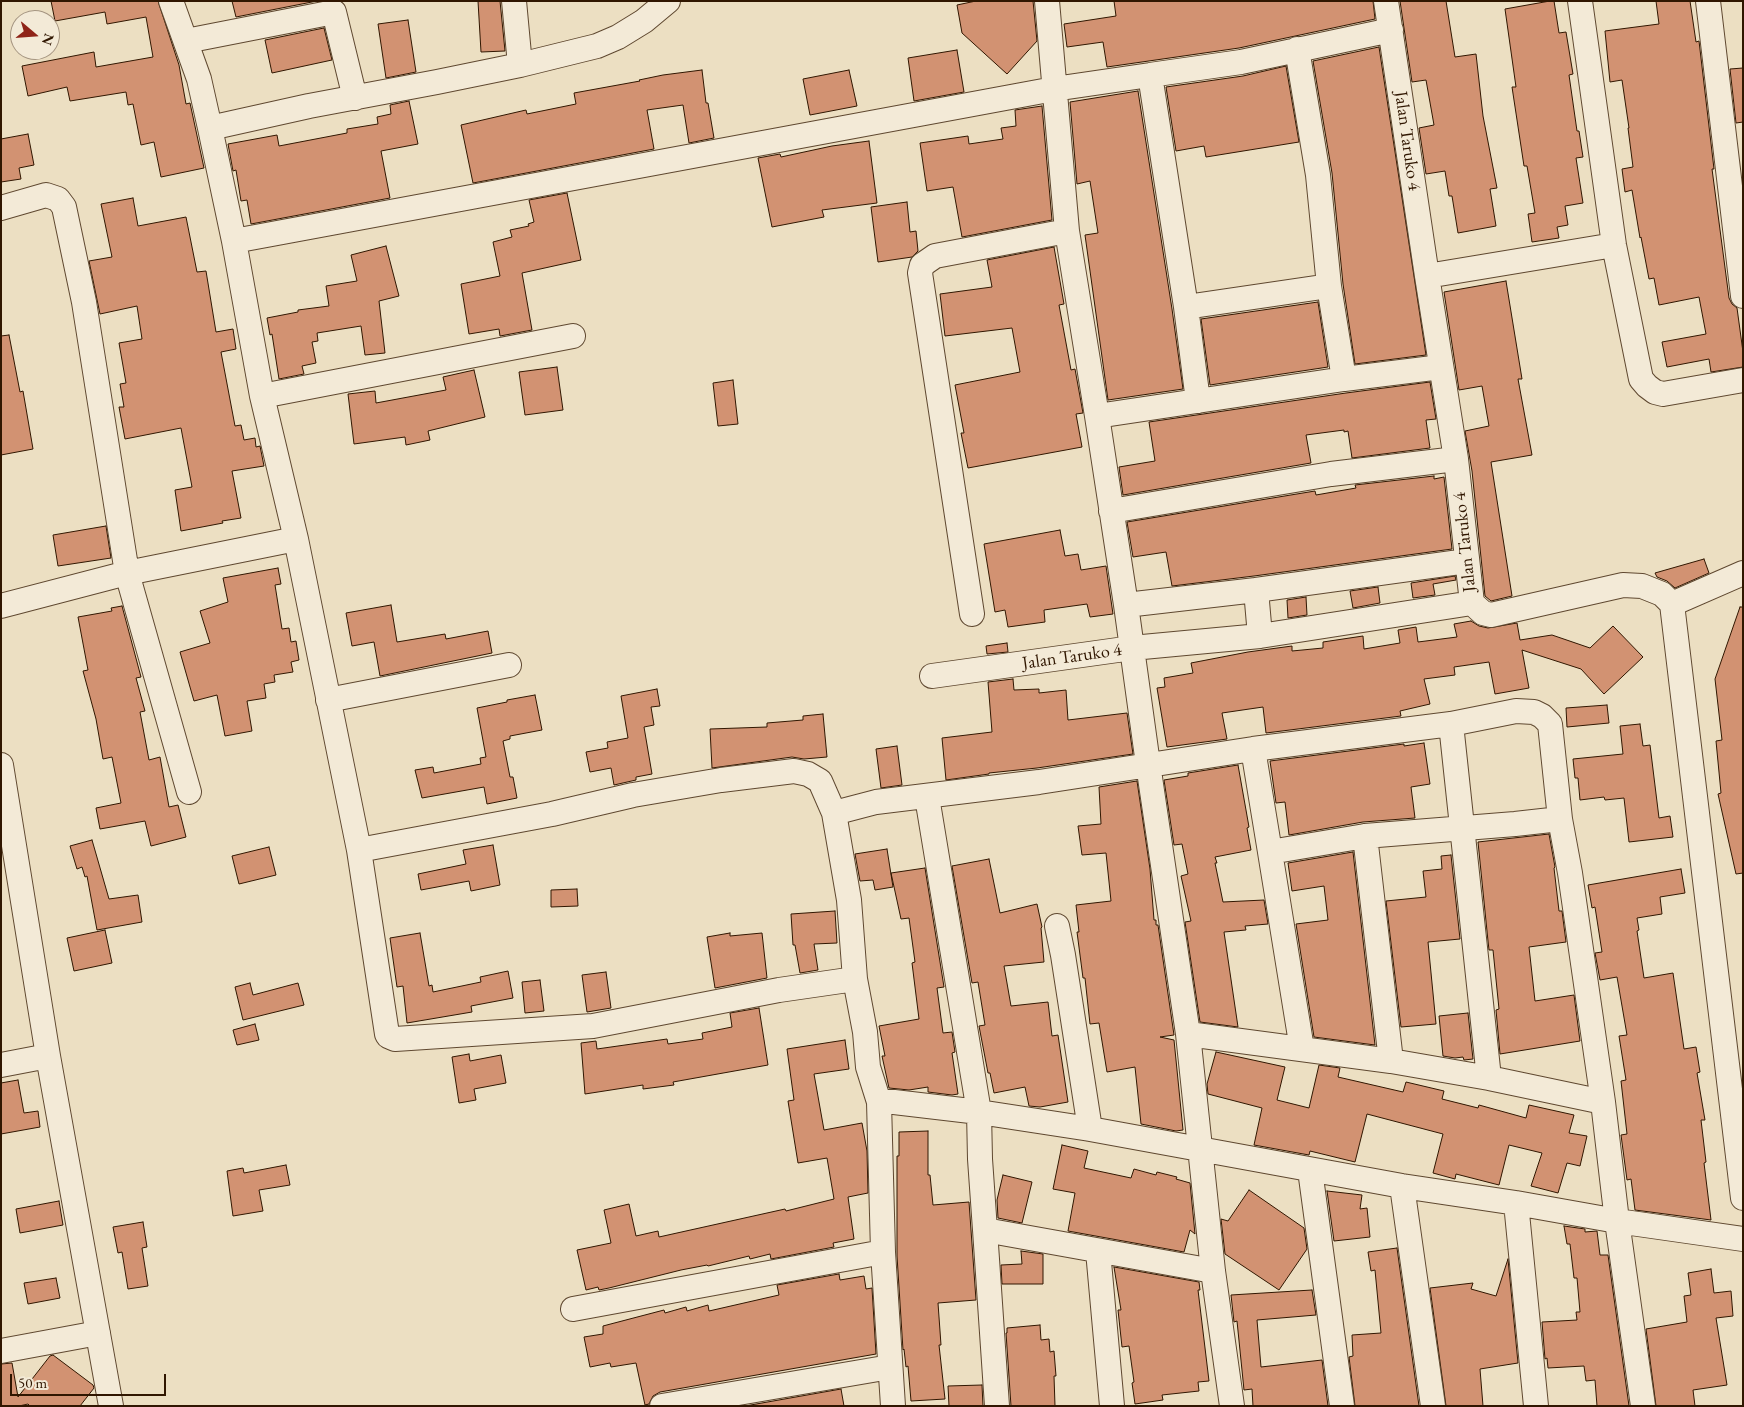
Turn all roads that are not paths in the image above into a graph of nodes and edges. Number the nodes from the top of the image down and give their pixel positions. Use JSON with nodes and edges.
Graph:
{"nodes":[{"id":1,"x":170,"y":1,"type":"edge"},
{"id":2,"x":514,"y":1,"type":"edge"},
{"id":3,"x":668,"y":1,"type":"edge"},
{"id":4,"x":1046,"y":1,"type":"edge"},
{"id":5,"x":1386,"y":1,"type":"edge"},
{"id":6,"x":1580,"y":1,"type":"edge"},
{"id":7,"x":1708,"y":1,"type":"edge"},
{"id":8,"x":1392,"y":30,"type":"junction"},
{"id":9,"x":186,"y":42,"type":"junction"},
{"id":10,"x":1297,"y":49,"type":"junction"},
{"id":11,"x":520,"y":65,"type":"junction"},
{"id":12,"x":1150,"y":75,"type":"junction"},
{"id":13,"x":1054,"y":88,"type":"junction"},
{"id":14,"x":355,"y":98,"type":"junction"},
{"id":15,"x":210,"y":128,"type":"junction"},
{"id":16,"x":1,"y":208,"type":"edge"},
{"id":17,"x":1067,"y":231,"type":"junction"},
{"id":18,"x":234,"y":241,"type":"junction"},
{"id":19,"x":1614,"y":245,"type":"junction"},
{"id":20,"x":1426,"y":276,"type":"junction"},
{"id":21,"x":1329,"y":286,"type":"junction"},
{"id":22,"x":1743,"y":296,"type":"edge"},
{"id":23,"x":1186,"y":307,"type":"junction"},
{"id":24,"x":573,"y":336,"type":"dead end"},
{"id":25,"x":1441,"y":367,"type":"junction"},
{"id":26,"x":1344,"y":379,"type":"junction"},
{"id":27,"x":1743,"y":380,"type":"edge"},
{"id":28,"x":262,"y":396,"type":"junction"},
{"id":29,"x":1198,"y":401,"type":"junction"},
{"id":30,"x":1097,"y":416,"type":"junction"},
{"id":31,"x":1456,"y":459,"type":"junction"},
{"id":32,"x":1111,"y":511,"type":"junction"},
{"id":33,"x":296,"y":539,"type":"junction"},
{"id":34,"x":1467,"y":562,"type":"junction"},
{"id":35,"x":127,"y":573,"type":"junction"},
{"id":36,"x":1743,"y":573,"type":"edge"},
{"id":37,"x":1256,"y":590,"type":"junction"},
{"id":38,"x":1472,"y":603,"type":"junction"},
{"id":39,"x":1672,"y":604,"type":"junction"},
{"id":40,"x":1126,"y":605,"type":"junction"},
{"id":41,"x":1,"y":606,"type":"edge"},
{"id":42,"x":972,"y":614,"type":"dead end"},
{"id":43,"x":1260,"y":636,"type":"junction"},
{"id":44,"x":1132,"y":648,"type":"junction"},
{"id":45,"x":509,"y":664,"type":"dead end"},
{"id":46,"x":932,"y":676,"type":"dead end"},
{"id":47,"x":328,"y":700,"type":"junction"},
{"id":48,"x":1452,"y":724,"type":"junction"},
{"id":49,"x":1253,"y":748,"type":"junction"},
{"id":50,"x":1148,"y":764,"type":"junction"},
{"id":51,"x":1,"y":765,"type":"edge"},
{"id":52,"x":189,"y":792,"type":"dead end"},
{"id":53,"x":927,"y":796,"type":"junction"},
{"id":54,"x":4,"y":798,"type":"edge"},
{"id":55,"x":834,"y":813,"type":"junction"},
{"id":56,"x":1560,"y":819,"type":"junction"},
{"id":57,"x":1463,"y":827,"type":"junction"},
{"id":58,"x":1364,"y":836,"type":"junction"},
{"id":59,"x":359,"y":850,"type":"junction"},
{"id":60,"x":1270,"y":852,"type":"junction"},
{"id":61,"x":1057,"y":926,"type":"dead end"},
{"id":62,"x":855,"y":979,"type":"junction"},
{"id":63,"x":1188,"y":1034,"type":"junction"},
{"id":64,"x":1302,"y":1049,"type":"junction"},
{"id":65,"x":48,"y":1056,"type":"junction"},
{"id":66,"x":1391,"y":1061,"type":"junction"},
{"id":67,"x":1,"y":1065,"type":"edge"},
{"id":68,"x":1489,"y":1078,"type":"junction"},
{"id":69,"x":879,"y":1102,"type":"junction"},
{"id":70,"x":1603,"y":1102,"type":"junction"},
{"id":71,"x":979,"y":1112,"type":"junction"},
{"id":72,"x":1090,"y":1129,"type":"junction"},
{"id":73,"x":1200,"y":1149,"type":"junction"},
{"id":74,"x":1310,"y":1170,"type":"junction"},
{"id":75,"x":1402,"y":1186,"type":"junction"},
{"id":76,"x":1743,"y":1198,"type":"edge"},
{"id":77,"x":1516,"y":1203,"type":"junction"},
{"id":78,"x":1616,"y":1221,"type":"junction"},
{"id":79,"x":985,"y":1230,"type":"junction"},
{"id":80,"x":1743,"y":1239,"type":"edge"},
{"id":81,"x":1098,"y":1251,"type":"junction"},
{"id":82,"x":884,"y":1252,"type":"junction"},
{"id":83,"x":1213,"y":1271,"type":"junction"},
{"id":84,"x":573,"y":1310,"type":"dead end"},
{"id":85,"x":98,"y":1333,"type":"junction"},
{"id":86,"x":1,"y":1351,"type":"edge"},
{"id":87,"x":890,"y":1367,"type":"junction"},
{"id":88,"x":111,"y":1406,"type":"edge"},
{"id":89,"x":662,"y":1406,"type":"edge"},
{"id":90,"x":893,"y":1406,"type":"edge"},
{"id":91,"x":997,"y":1406,"type":"edge"},
{"id":92,"x":1112,"y":1406,"type":"edge"},
{"id":93,"x":1232,"y":1406,"type":"edge"},
{"id":94,"x":1342,"y":1406,"type":"edge"},
{"id":95,"x":1433,"y":1406,"type":"edge"},
{"id":96,"x":1536,"y":1406,"type":"edge"},
{"id":97,"x":1643,"y":1406,"type":"edge"}],
"edges":[{"from":1,"to":9,"type":"street"},
{"from":2,"to":11,"type":"street"},
{"from":3,"to":11,"type":"street"},
{"from":4,"to":13,"type":"street"},
{"from":5,"to":8,"type":"street","name":"Jalan Taruko 4"},
{"from":6,"to":19,"type":"street"},
{"from":7,"to":22,"type":"street"},
{"from":8,"to":10,"type":"street"},
{"from":8,"to":20,"type":"street","name":"Jalan Taruko 4"},
{"from":9,"to":14,"type":"street"},
{"from":9,"to":15,"type":"street"},
{"from":10,"to":12,"type":"street"},
{"from":10,"to":21,"type":"street"},
{"from":11,"to":14,"type":"street"},
{"from":12,"to":13,"type":"street"},
{"from":12,"to":23,"type":"street"},
{"from":13,"to":17,"type":"street"},
{"from":13,"to":18,"type":"street"},
{"from":14,"to":15,"type":"street"},
{"from":15,"to":18,"type":"street"},
{"from":16,"to":35,"type":"street"},
{"from":17,"to":30,"type":"street"},
{"from":17,"to":42,"type":"street"},
{"from":18,"to":28,"type":"street"},
{"from":19,"to":20,"type":"street"},
{"from":19,"to":27,"type":"street"},
{"from":20,"to":25,"type":"street","name":"Jalan Taruko 4"},
{"from":21,"to":23,"type":"street"},
{"from":21,"to":26,"type":"street"},
{"from":23,"to":29,"type":"street"},
{"from":24,"to":28,"type":"street"},
{"from":25,"to":26,"type":"street"},
{"from":25,"to":31,"type":"street","name":"Jalan Taruko 4"},
{"from":26,"to":29,"type":"street"},
{"from":28,"to":33,"type":"street"},
{"from":29,"to":30,"type":"street"},
{"from":30,"to":32,"type":"street"},
{"from":31,"to":32,"type":"street"},
{"from":31,"to":34,"type":"street","name":"Jalan Taruko 4"},
{"from":32,"to":40,"type":"street"},
{"from":33,"to":35,"type":"street"},
{"from":33,"to":47,"type":"street"},
{"from":34,"to":37,"type":"street"},
{"from":34,"to":38,"type":"street","name":"Jalan Taruko 4"},
{"from":35,"to":41,"type":"street"},
{"from":35,"to":52,"type":"street"},
{"from":36,"to":39,"type":"street"},
{"from":37,"to":40,"type":"street"},
{"from":37,"to":43,"type":"street"},
{"from":38,"to":39,"type":"street"},
{"from":38,"to":43,"type":"street","name":"Jalan Taruko 4"},
{"from":39,"to":76,"type":"street"},
{"from":40,"to":44,"type":"street"},
{"from":43,"to":44,"type":"street","name":"Jalan Taruko 4"},
{"from":44,"to":46,"type":"street","name":"Jalan Taruko 4"},
{"from":44,"to":50,"type":"street"},
{"from":45,"to":47,"type":"street"},
{"from":47,"to":59,"type":"street"},
{"from":48,"to":49,"type":"street"},
{"from":48,"to":56,"type":"street"},
{"from":48,"to":57,"type":"street"},
{"from":49,"to":50,"type":"street"},
{"from":49,"to":60,"type":"street"},
{"from":50,"to":53,"type":"street"},
{"from":50,"to":63,"type":"street"},
{"from":51,"to":54,"type":"street"},
{"from":53,"to":55,"type":"street"},
{"from":53,"to":71,"type":"street"},
{"from":54,"to":65,"type":"street"},
{"from":55,"to":59,"type":"street"},
{"from":55,"to":62,"type":"street"},
{"from":56,"to":57,"type":"street"},
{"from":56,"to":70,"type":"street"},
{"from":57,"to":58,"type":"street"},
{"from":57,"to":68,"type":"street"},
{"from":58,"to":60,"type":"street"},
{"from":58,"to":66,"type":"street"},
{"from":59,"to":62,"type":"street"},
{"from":60,"to":64,"type":"street"},
{"from":61,"to":72,"type":"street"},
{"from":62,"to":69,"type":"street"},
{"from":63,"to":64,"type":"street"},
{"from":63,"to":73,"type":"street"},
{"from":64,"to":66,"type":"street"},
{"from":65,"to":67,"type":"street"},
{"from":65,"to":85,"type":"street"},
{"from":66,"to":68,"type":"street"},
{"from":68,"to":70,"type":"street"},
{"from":69,"to":71,"type":"street"},
{"from":69,"to":82,"type":"street"},
{"from":70,"to":78,"type":"street"},
{"from":71,"to":72,"type":"street"},
{"from":71,"to":79,"type":"street"},
{"from":72,"to":73,"type":"street"},
{"from":73,"to":74,"type":"street"},
{"from":73,"to":83,"type":"street"},
{"from":74,"to":75,"type":"street"},
{"from":74,"to":94,"type":"street"},
{"from":75,"to":77,"type":"street"},
{"from":75,"to":95,"type":"street"},
{"from":77,"to":78,"type":"street"},
{"from":77,"to":96,"type":"street"},
{"from":78,"to":80,"type":"street"},
{"from":78,"to":97,"type":"street"},
{"from":79,"to":81,"type":"street"},
{"from":79,"to":91,"type":"street"},
{"from":81,"to":83,"type":"street"},
{"from":81,"to":92,"type":"street"},
{"from":82,"to":84,"type":"street"},
{"from":82,"to":87,"type":"street"},
{"from":83,"to":93,"type":"street"},
{"from":85,"to":86,"type":"street"},
{"from":85,"to":88,"type":"street"},
{"from":87,"to":89,"type":"street"},
{"from":87,"to":90,"type":"street"}]}
